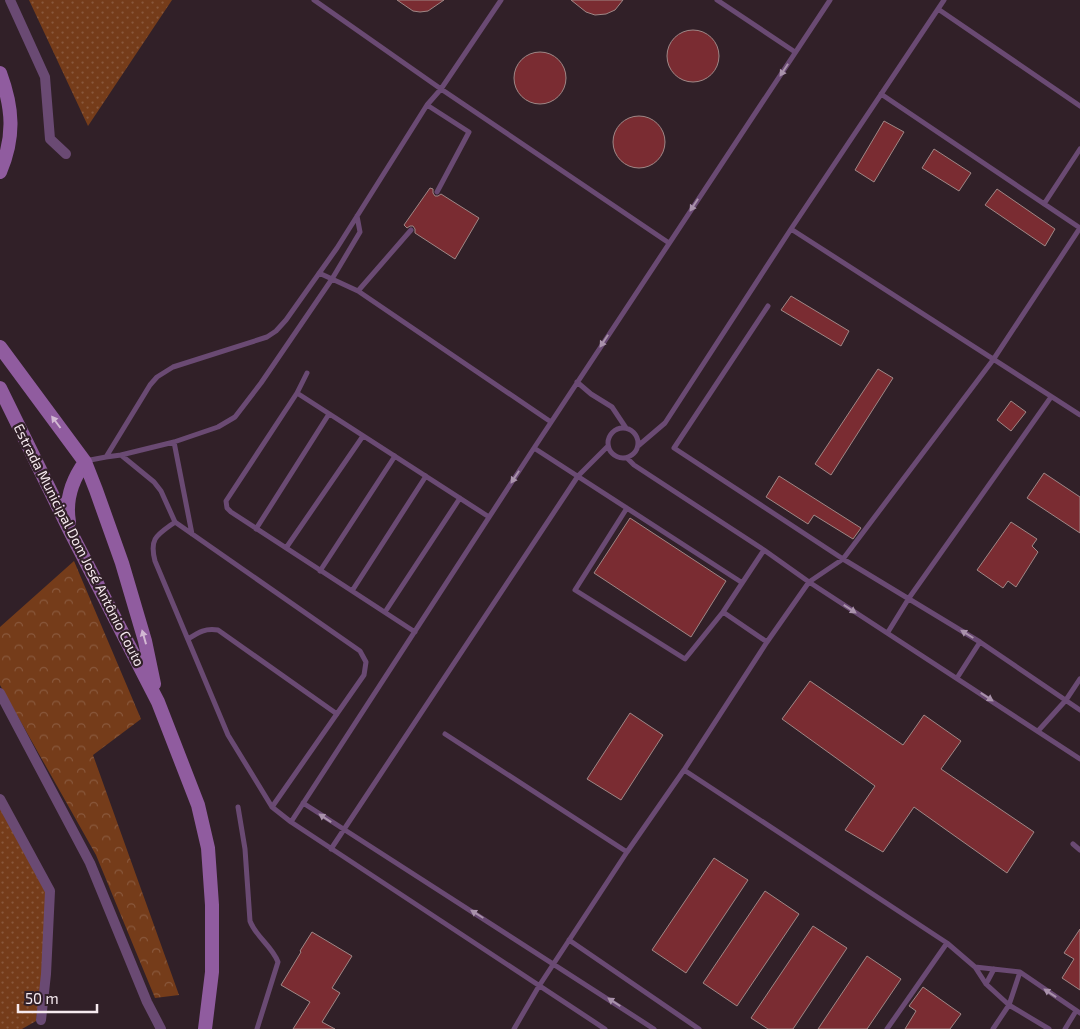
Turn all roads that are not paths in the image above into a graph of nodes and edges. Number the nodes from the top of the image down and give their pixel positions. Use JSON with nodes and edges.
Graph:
{"nodes":[{"id":1,"x":10,"y":0,"type":"edge"},
{"id":2,"x":314,"y":0,"type":"edge"},
{"id":3,"x":501,"y":0,"type":"edge"},
{"id":4,"x":718,"y":0,"type":"edge"},
{"id":5,"x":830,"y":0,"type":"edge"},
{"id":6,"x":944,"y":0,"type":"edge"},
{"id":7,"x":938,"y":9,"type":"junction"},
{"id":8,"x":795,"y":52,"type":"junction"},
{"id":9,"x":0,"y":73,"type":"edge"},
{"id":10,"x":441,"y":89,"type":"junction"},
{"id":11,"x":881,"y":94,"type":"junction"},
{"id":12,"x":427,"y":105,"type":"junction"},
{"id":13,"x":1080,"y":106,"type":"edge"},
{"id":14,"x":1080,"y":150,"type":"edge"},
{"id":15,"x":66,"y":154,"type":"dead end"},
{"id":16,"x":0,"y":172,"type":"edge"},
{"id":17,"x":437,"y":192,"type":"dead end"},
{"id":18,"x":1044,"y":204,"type":"junction"},
{"id":19,"x":357,"y":216,"type":"junction"},
{"id":20,"x":791,"y":228,"type":"junction"},
{"id":21,"x":1080,"y":228,"type":"edge"},
{"id":22,"x":411,"y":230,"type":"dead end"},
{"id":23,"x":669,"y":243,"type":"junction"},
{"id":24,"x":319,"y":273,"type":"junction"},
{"id":25,"x":332,"y":279,"type":"junction"},
{"id":26,"x":358,"y":291,"type":"junction"},
{"id":27,"x":768,"y":306,"type":"dead end"},
{"id":28,"x":0,"y":347,"type":"edge"},
{"id":29,"x":993,"y":360,"type":"junction"},
{"id":30,"x":307,"y":373,"type":"dead end"},
{"id":31,"x":577,"y":382,"type":"junction"},
{"id":32,"x":0,"y":388,"type":"edge"},
{"id":33,"x":297,"y":393,"type":"junction"},
{"id":34,"x":1051,"y":397,"type":"junction"},
{"id":35,"x":329,"y":414,"type":"junction"},
{"id":36,"x":1080,"y":415,"type":"edge"},
{"id":37,"x":551,"y":422,"type":"junction"},
{"id":38,"x":626,"y":428,"type":"junction"},
{"id":39,"x":363,"y":436,"type":"junction"},
{"id":40,"x":174,"y":442,"type":"junction"},
{"id":41,"x":608,"y":446,"type":"junction"},
{"id":42,"x":638,"y":446,"type":"junction"},
{"id":43,"x":534,"y":448,"type":"junction"},
{"id":44,"x":121,"y":455,"type":"junction"},
{"id":45,"x":395,"y":456,"type":"junction"},
{"id":46,"x":106,"y":457,"type":"junction"},
{"id":47,"x":626,"y":458,"type":"junction"},
{"id":48,"x":85,"y":462,"type":"junction"},
{"id":49,"x":426,"y":476,"type":"junction"},
{"id":50,"x":578,"y":476,"type":"junction"},
{"id":51,"x":96,"y":490,"type":"junction"},
{"id":52,"x":69,"y":493,"type":"junction"},
{"id":53,"x":460,"y":498,"type":"junction"},
{"id":54,"x":627,"y":508,"type":"junction"},
{"id":55,"x":489,"y":516,"type":"junction"},
{"id":56,"x":175,"y":522,"type":"junction"},
{"id":57,"x":256,"y":528,"type":"junction"},
{"id":58,"x":70,"y":530,"type":"junction"},
{"id":59,"x":192,"y":534,"type":"junction"},
{"id":60,"x":286,"y":548,"type":"junction"},
{"id":61,"x":764,"y":550,"type":"junction"},
{"id":62,"x":843,"y":559,"type":"junction"},
{"id":63,"x":320,"y":571,"type":"junction"},
{"id":64,"x":741,"y":582,"type":"junction"},
{"id":65,"x":809,"y":582,"type":"junction"},
{"id":66,"x":352,"y":591,"type":"junction"},
{"id":67,"x":909,"y":598,"type":"junction"},
{"id":68,"x":385,"y":612,"type":"junction"},
{"id":69,"x":723,"y":612,"type":"junction"},
{"id":70,"x":414,"y":632,"type":"junction"},
{"id":71,"x":888,"y":632,"type":"junction"},
{"id":72,"x":188,"y":639,"type":"junction"},
{"id":73,"x":767,"y":642,"type":"junction"},
{"id":74,"x":980,"y":642,"type":"junction"},
{"id":75,"x":958,"y":678,"type":"junction"},
{"id":76,"x":1080,"y":679,"type":"edge"},
{"id":77,"x":0,"y":693,"type":"edge"},
{"id":78,"x":1066,"y":700,"type":"junction"},
{"id":79,"x":158,"y":702,"type":"junction"},
{"id":80,"x":1080,"y":710,"type":"edge"},
{"id":81,"x":337,"y":714,"type":"junction"},
{"id":82,"x":1038,"y":731,"type":"junction"},
{"id":83,"x":445,"y":734,"type":"dead end"},
{"id":84,"x":1080,"y":759,"type":"edge"},
{"id":85,"x":684,"y":770,"type":"junction"},
{"id":86,"x":0,"y":799,"type":"edge"},
{"id":87,"x":303,"y":803,"type":"junction"},
{"id":88,"x":238,"y":807,"type":"dead end"},
{"id":89,"x":272,"y":807,"type":"junction"},
{"id":90,"x":291,"y":822,"type":"junction"},
{"id":91,"x":344,"y":830,"type":"junction"},
{"id":92,"x":1073,"y":844,"type":"dead end"},
{"id":93,"x":331,"y":849,"type":"junction"},
{"id":94,"x":1080,"y":850,"type":"edge"},
{"id":95,"x":627,"y":852,"type":"junction"},
{"id":96,"x":569,"y":940,"type":"junction"},
{"id":97,"x":947,"y":943,"type":"junction"},
{"id":98,"x":554,"y":963,"type":"junction"},
{"id":99,"x":975,"y":967,"type":"junction"},
{"id":100,"x":994,"y":969,"type":"junction"},
{"id":101,"x":1020,"y":972,"type":"junction"},
{"id":102,"x":986,"y":984,"type":"junction"},
{"id":103,"x":539,"y":986,"type":"junction"},
{"id":104,"x":1009,"y":1005,"type":"junction"},
{"id":105,"x":1078,"y":1012,"type":"edge"},
{"id":106,"x":40,"y":1020,"type":"dead end"},
{"id":107,"x":161,"y":1029,"type":"edge"},
{"id":108,"x":205,"y":1029,"type":"edge"},
{"id":109,"x":256,"y":1029,"type":"edge"},
{"id":110,"x":514,"y":1029,"type":"edge"},
{"id":111,"x":606,"y":1029,"type":"edge"},
{"id":112,"x":654,"y":1029,"type":"edge"},
{"id":113,"x":699,"y":1029,"type":"edge"},
{"id":114,"x":887,"y":1029,"type":"edge"},
{"id":115,"x":992,"y":1029,"type":"edge"},
{"id":116,"x":1049,"y":1029,"type":"edge"},
{"id":117,"x":1064,"y":1029,"type":"edge"}],
"edges":[{"from":1,"to":15,"type":"street"},
{"from":2,"to":10,"type":"lane"},
{"from":3,"to":10,"type":"lane"},
{"from":4,"to":8,"type":"lane"},
{"from":5,"to":8,"type":"lane"},
{"from":6,"to":7,"type":"lane"},
{"from":7,"to":11,"type":"lane"},
{"from":7,"to":13,"type":"lane"},
{"from":8,"to":23,"type":"lane","one_way":true},
{"from":9,"to":16,"type":"main road"},
{"from":10,"to":12,"type":"lane"},
{"from":10,"to":23,"type":"lane"},
{"from":11,"to":18,"type":"lane"},
{"from":11,"to":20,"type":"lane"},
{"from":12,"to":17,"type":"lane"},
{"from":12,"to":19,"type":"lane"},
{"from":14,"to":18,"type":"lane"},
{"from":18,"to":21,"type":"lane"},
{"from":19,"to":24,"type":"lane"},
{"from":19,"to":25,"type":"lane"},
{"from":20,"to":29,"type":"lane"},
{"from":20,"to":42,"type":"lane"},
{"from":21,"to":29,"type":"lane"},
{"from":22,"to":26,"type":"lane"},
{"from":23,"to":31,"type":"lane","one_way":true},
{"from":24,"to":25,"type":"lane"},
{"from":24,"to":46,"type":"lane"},
{"from":25,"to":26,"type":"lane"},
{"from":25,"to":40,"type":"lane"},
{"from":26,"to":37,"type":"lane"},
{"from":27,"to":62,"type":"lane"},
{"from":48,"to":28,"type":"main road","name":"Estrada Municipal Dom José Antônio Couto","one_way":true},
{"from":29,"to":34,"type":"lane"},
{"from":29,"to":62,"type":"lane"},
{"from":30,"to":33,"type":"lane"},
{"from":31,"to":37,"type":"lane"},
{"from":31,"to":38,"type":"lane"},
{"from":32,"to":58,"type":"main road","name":"Estrada Municipal Dom José Antônio Couto"},
{"from":33,"to":35,"type":"lane"},
{"from":33,"to":57,"type":"lane"},
{"from":34,"to":36,"type":"lane"},
{"from":34,"to":67,"type":"lane"},
{"from":35,"to":39,"type":"lane"},
{"from":35,"to":57,"type":"lane"},
{"from":37,"to":43,"type":"lane"},
{"from":38,"to":41,"type":"lane"},
{"from":38,"to":42,"type":"lane"},
{"from":39,"to":45,"type":"lane"},
{"from":39,"to":60,"type":"lane"},
{"from":40,"to":44,"type":"lane"},
{"from":40,"to":59,"type":"lane"},
{"from":41,"to":47,"type":"lane"},
{"from":41,"to":50,"type":"lane"},
{"from":42,"to":47,"type":"lane"},
{"from":43,"to":50,"type":"lane"},
{"from":43,"to":55,"type":"lane","one_way":true},
{"from":44,"to":46,"type":"lane"},
{"from":44,"to":56,"type":"lane"},
{"from":45,"to":49,"type":"lane"},
{"from":45,"to":63,"type":"lane"},
{"from":46,"to":48,"type":"lane"},
{"from":47,"to":61,"type":"lane"},
{"from":48,"to":51,"type":"main road","name":"Estrada Municipal Dom José Antônio Couto"},
{"from":48,"to":52,"type":"main road"},
{"from":49,"to":53,"type":"lane"},
{"from":49,"to":66,"type":"lane"},
{"from":50,"to":54,"type":"lane"},
{"from":50,"to":91,"type":"lane"},
{"from":51,"to":52,"type":"main road"},
{"from":79,"to":51,"type":"main road","name":"Estrada Municipal Dom José Antônio Couto","one_way":true},
{"from":52,"to":58,"type":"main road"},
{"from":53,"to":55,"type":"lane"},
{"from":53,"to":68,"type":"lane"},
{"from":54,"to":64,"type":"lane"},
{"from":54,"to":69,"type":"lane"},
{"from":55,"to":70,"type":"lane"},
{"from":56,"to":59,"type":"lane"},
{"from":56,"to":72,"type":"lane"},
{"from":57,"to":60,"type":"lane"},
{"from":58,"to":79,"type":"main road","name":"Estrada Municipal Dom José Antônio Couto"},
{"from":59,"to":81,"type":"lane"},
{"from":60,"to":63,"type":"lane"},
{"from":61,"to":64,"type":"lane"},
{"from":61,"to":65,"type":"lane"},
{"from":62,"to":65,"type":"lane"},
{"from":62,"to":67,"type":"lane"},
{"from":63,"to":66,"type":"lane"},
{"from":64,"to":69,"type":"lane"},
{"from":65,"to":71,"type":"lane","one_way":true},
{"from":65,"to":73,"type":"lane"},
{"from":66,"to":68,"type":"lane"},
{"from":67,"to":71,"type":"lane"},
{"from":74,"to":67,"type":"lane","one_way":true},
{"from":68,"to":70,"type":"lane"},
{"from":69,"to":73,"type":"lane"},
{"from":70,"to":87,"type":"lane"},
{"from":71,"to":75,"type":"lane"},
{"from":72,"to":81,"type":"lane"},
{"from":72,"to":89,"type":"lane"},
{"from":73,"to":85,"type":"lane"},
{"from":74,"to":75,"type":"lane"},
{"from":74,"to":78,"type":"lane"},
{"from":75,"to":82,"type":"lane","one_way":true},
{"from":76,"to":78,"type":"lane"},
{"from":77,"to":107,"type":"street"},
{"from":78,"to":80,"type":"lane"},
{"from":78,"to":82,"type":"lane"},
{"from":79,"to":108,"type":"main road","name":"Estrada Municipal Dom José Antônio Couto"},
{"from":81,"to":89,"type":"lane"},
{"from":82,"to":84,"type":"lane"},
{"from":83,"to":95,"type":"lane"},
{"from":85,"to":95,"type":"lane"},
{"from":85,"to":97,"type":"lane"},
{"from":86,"to":106,"type":"street"},
{"from":87,"to":90,"type":"lane"},
{"from":91,"to":87,"type":"lane","one_way":true},
{"from":88,"to":109,"type":"lane"},
{"from":89,"to":90,"type":"lane"},
{"from":90,"to":93,"type":"lane"},
{"from":91,"to":93,"type":"lane"},
{"from":98,"to":91,"type":"lane","one_way":true},
{"from":92,"to":94,"type":"lane"},
{"from":93,"to":103,"type":"lane"},
{"from":95,"to":96,"type":"lane"},
{"from":96,"to":98,"type":"lane"},
{"from":96,"to":113,"type":"lane"},
{"from":97,"to":99,"type":"lane"},
{"from":97,"to":114,"type":"lane"},
{"from":98,"to":103,"type":"lane"},
{"from":112,"to":98,"type":"lane","one_way":true},
{"from":99,"to":100,"type":"lane"},
{"from":99,"to":102,"type":"lane"},
{"from":100,"to":101,"type":"lane"},
{"from":100,"to":102,"type":"lane"},
{"from":101,"to":104,"type":"lane"},
{"from":105,"to":101,"type":"lane","one_way":true},
{"from":102,"to":104,"type":"lane"},
{"from":103,"to":110,"type":"lane"},
{"from":103,"to":111,"type":"lane"},
{"from":104,"to":115,"type":"lane"},
{"from":104,"to":116,"type":"lane"},
{"from":105,"to":117,"type":"lane"}]}
